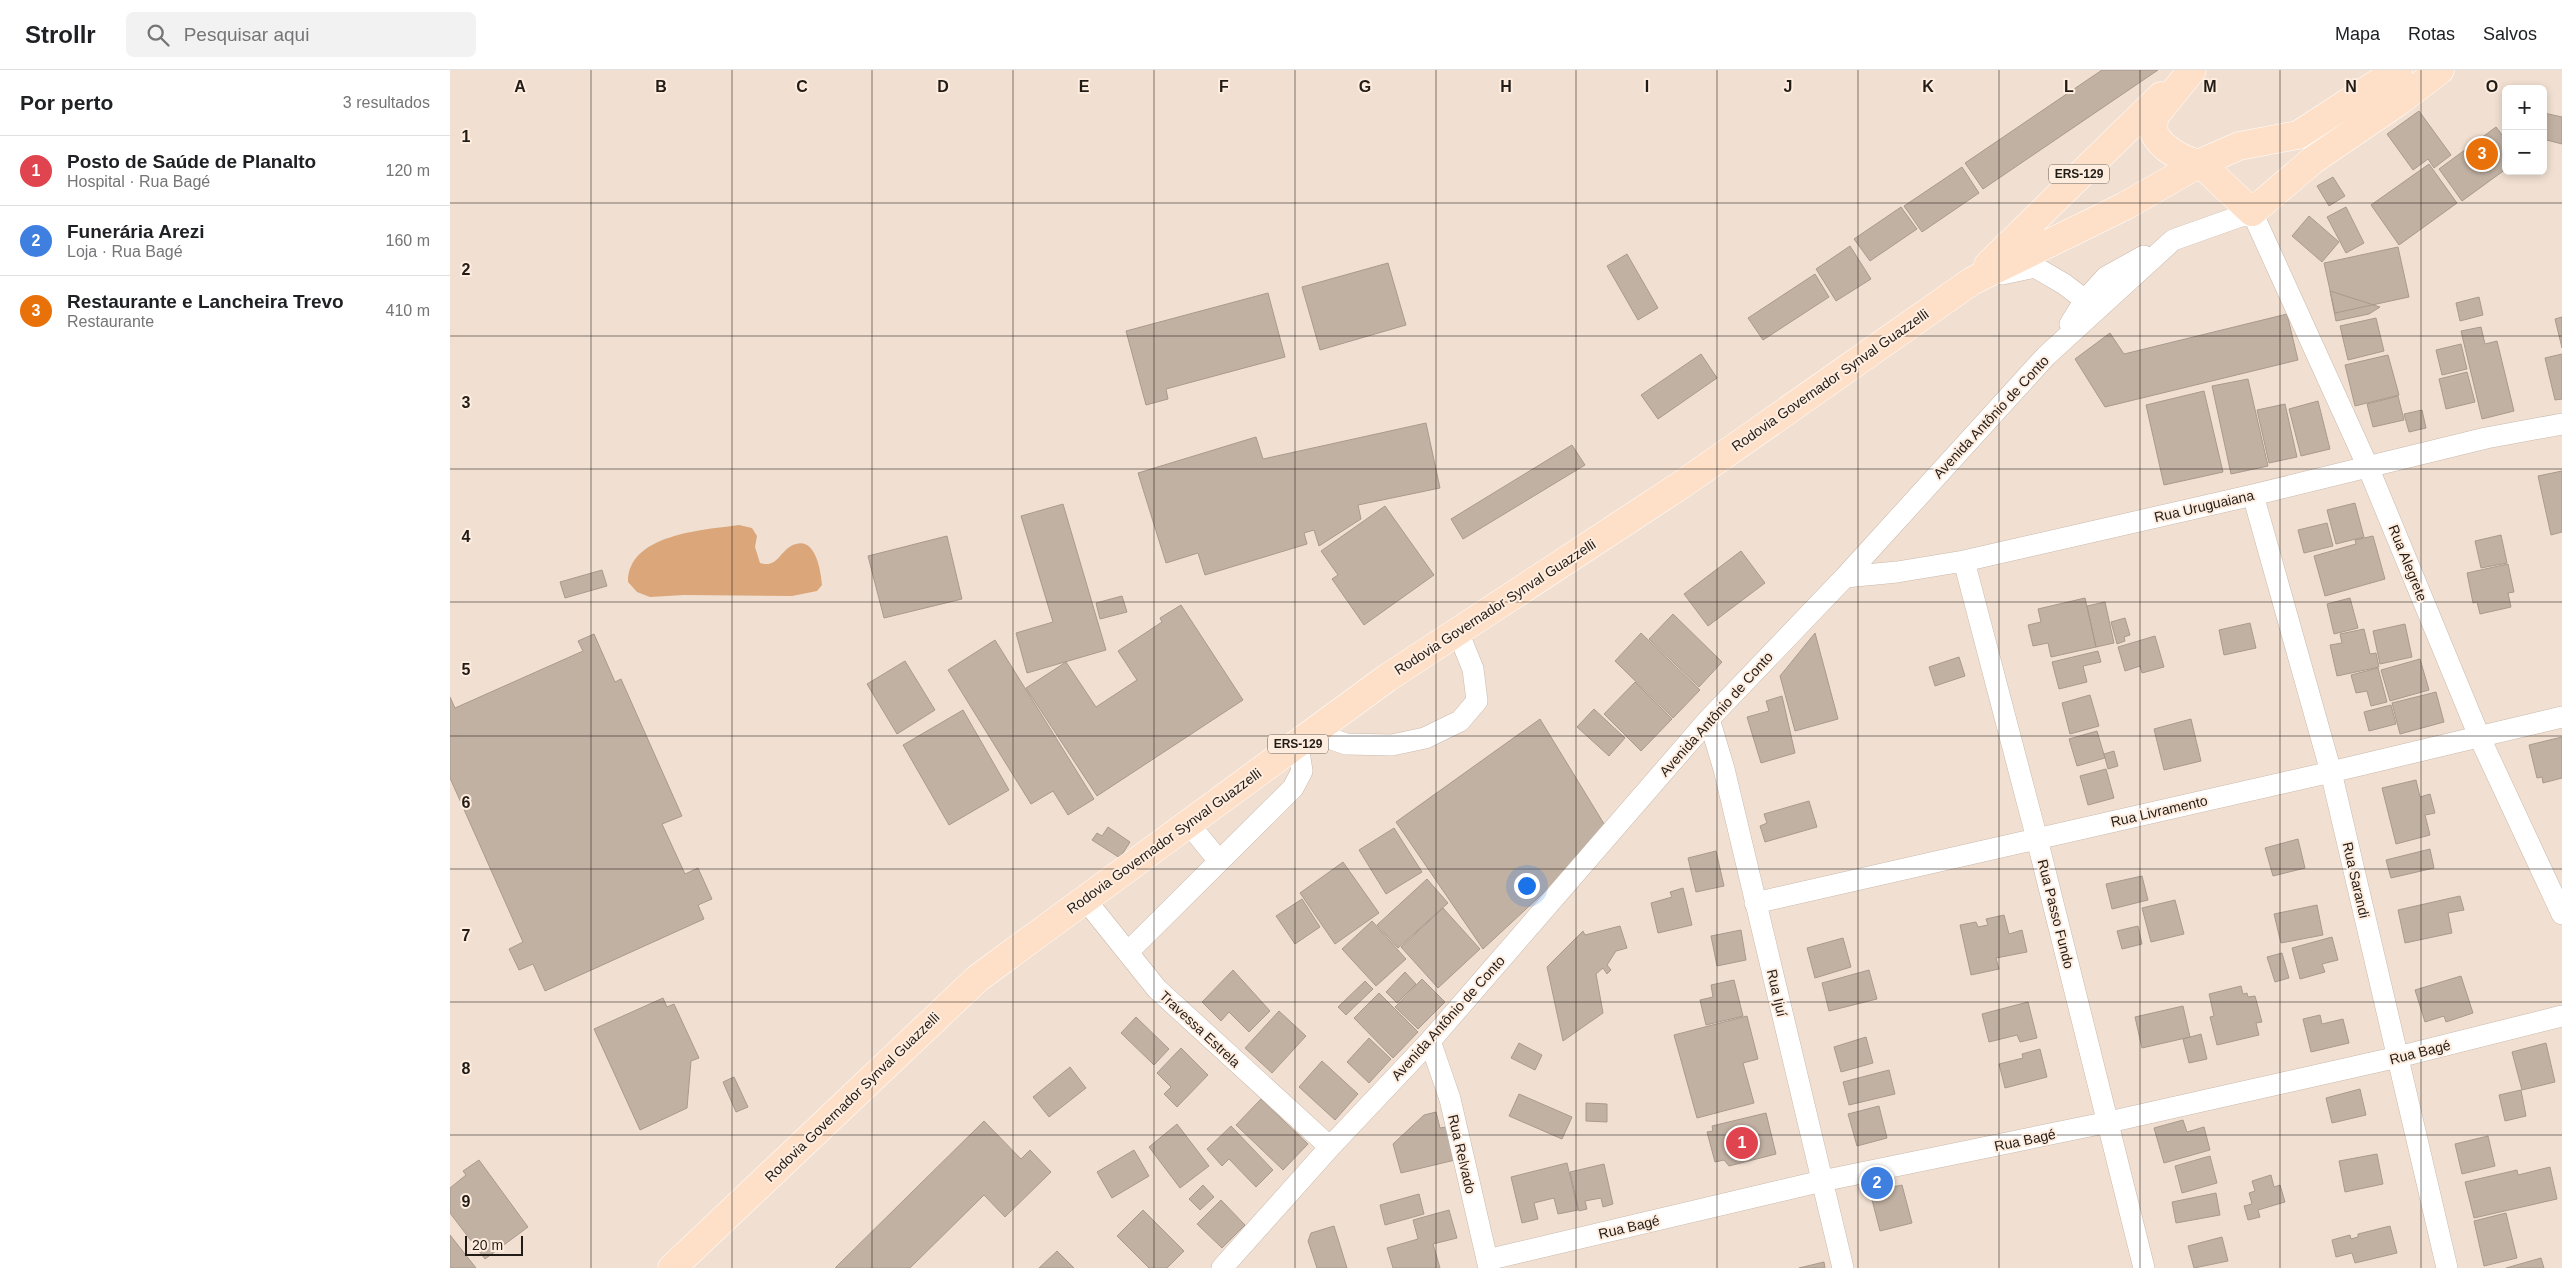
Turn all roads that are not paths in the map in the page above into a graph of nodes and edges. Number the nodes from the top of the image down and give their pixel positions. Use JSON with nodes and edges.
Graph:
{"nodes":[{"id":1,"x":2188,"y":70,"type":"edge"},
{"id":2,"x":2192,"y":70,"type":"edge"},
{"id":3,"x":2398,"y":70,"type":"edge"},
{"id":4,"x":2440,"y":70,"type":"edge"},
{"id":5,"x":2200,"y":164,"type":"junction"},
{"id":6,"x":2252,"y":212,"type":"junction"},
{"id":7,"x":2173,"y":240,"type":"junction"},
{"id":8,"x":1972,"y":280,"type":"junction"},
{"id":9,"x":2085,"y":300,"type":"junction"},
{"id":10,"x":2046,"y":356,"type":"junction"},
{"id":11,"x":2562,"y":424,"type":"edge"},
{"id":12,"x":2368,"y":467,"type":"junction"},
{"id":13,"x":2253,"y":495,"type":"junction"},
{"id":14,"x":1964,"y":561,"type":"junction"},
{"id":15,"x":1845,"y":577,"type":"junction"},
{"id":16,"x":1458,"y":632,"type":"junction"},
{"id":17,"x":2562,"y":717,"type":"edge"},
{"id":18,"x":1709,"y":719,"type":"junction"},
{"id":19,"x":2479,"y":736,"type":"junction"},
{"id":20,"x":1306,"y":739,"type":"junction"},
{"id":21,"x":2331,"y":772,"type":"junction"},
{"id":22,"x":1188,"y":823,"type":"junction"},
{"id":23,"x":2037,"y":839,"type":"junction"},
{"id":24,"x":1219,"y":861,"type":"junction"},
{"id":25,"x":1084,"y":898,"type":"junction"},
{"id":26,"x":1755,"y":904,"type":"junction"},
{"id":27,"x":2562,"y":914,"type":"edge"},
{"id":28,"x":1128,"y":952,"type":"junction"},
{"id":29,"x":2562,"y":1016,"type":"edge"},
{"id":30,"x":1430,"y":1041,"type":"junction"},
{"id":31,"x":2398,"y":1057,"type":"junction"},
{"id":32,"x":2109,"y":1122,"type":"junction"},
{"id":33,"x":1330,"y":1147,"type":"junction"},
{"id":34,"x":1822,"y":1181,"type":"junction"},
{"id":35,"x":1488,"y":1264,"type":"edge"},
{"id":36,"x":672,"y":1268,"type":"edge"},
{"id":37,"x":1222,"y":1268,"type":"edge"},
{"id":38,"x":1843,"y":1268,"type":"edge"},
{"id":39,"x":2144,"y":1268,"type":"edge"},
{"id":40,"x":2447,"y":1268,"type":"edge"}],
"edges":[{"from":1,"to":8,"type":"main road","name":"Rodovia Governador Synval Guazzelli","number":"ERS-129"},
{"from":2,"to":5,"type":"main road"},
{"from":3,"to":5,"type":"main road","name":"Rodovia Governador Synval Guazzelli","number":"ERS-129"},
{"from":4,"to":6,"type":"main road"},
{"from":5,"to":6,"type":"main road"},
{"from":5,"to":8,"type":"main road","name":"Rodovia Governador Synval Guazzelli","number":"ERS-129"},
{"from":6,"to":7,"type":"street","name":"Avenida Antônio de Conto"},
{"from":6,"to":12,"type":"street","name":"Rua Alegrete"},
{"from":7,"to":9,"type":"street"},
{"from":7,"to":10,"type":"street","name":"Avenida Antônio de Conto"},
{"from":8,"to":9,"type":"street"},
{"from":8,"to":16,"type":"main road","name":"Rodovia Governador Synval Guazzelli","number":"ERS-129"},
{"from":9,"to":10,"type":"street"},
{"from":10,"to":15,"type":"street","name":"Avenida Antônio de Conto"},
{"from":11,"to":12,"type":"street","name":"Rua Uruguaiana"},
{"from":12,"to":13,"type":"street","name":"Rua Uruguaiana"},
{"from":12,"to":19,"type":"street","name":"Rua Alegrete"},
{"from":13,"to":14,"type":"street","name":"Rua Uruguaiana"},
{"from":13,"to":21,"type":"street","name":"Rua Sarandi"},
{"from":14,"to":15,"type":"street","name":"Rua Uruguaiana"},
{"from":14,"to":23,"type":"street","name":"Rua Passo Fundo"},
{"from":15,"to":18,"type":"street","name":"Avenida Antônio de Conto"},
{"from":16,"to":20,"type":"main road","name":"Rodovia Governador Synval Guazzelli","number":"ERS-129"},
{"from":16,"to":20,"type":"street"},
{"from":17,"to":19,"type":"street","name":"Rua Livramento"},
{"from":18,"to":26,"type":"street","name":"Rua Ijuí"},
{"from":18,"to":30,"type":"street","name":"Avenida Antônio de Conto"},
{"from":19,"to":21,"type":"street","name":"Rua Livramento"},
{"from":19,"to":27,"type":"street","name":"Rua Alegrete"},
{"from":20,"to":22,"type":"main road","name":"Rodovia Governador Synval Guazzelli","number":"ERS-129"},
{"from":20,"to":24,"type":"street"},
{"from":21,"to":23,"type":"street","name":"Rua Livramento"},
{"from":21,"to":31,"type":"street","name":"Rua Sarandi"},
{"from":22,"to":24,"type":"street"},
{"from":22,"to":25,"type":"main road","name":"Rodovia Governador Synval Guazzelli","number":"ERS-129"},
{"from":23,"to":26,"type":"street","name":"Rua Livramento"},
{"from":23,"to":32,"type":"street","name":"Rua Passo Fundo"},
{"from":24,"to":28,"type":"street"},
{"from":25,"to":28,"type":"street","name":"Travessa Estrela"},
{"from":25,"to":36,"type":"main road","name":"Rodovia Governador Synval Guazzelli","number":"ERS-129"},
{"from":26,"to":34,"type":"street","name":"Rua Ijuí"},
{"from":28,"to":33,"type":"street","name":"Travessa Estrela"},
{"from":29,"to":31,"type":"street","name":"Rua Bagé"},
{"from":30,"to":33,"type":"street","name":"Avenida Antônio de Conto"},
{"from":30,"to":35,"type":"street","name":"Rua Relvado"},
{"from":31,"to":32,"type":"street","name":"Rua Bagé"},
{"from":31,"to":40,"type":"street","name":"Rua Sarandi"},
{"from":32,"to":34,"type":"street","name":"Rua Bagé"},
{"from":32,"to":39,"type":"street","name":"Rua Passo Fundo"},
{"from":33,"to":37,"type":"street","name":"Avenida Antônio de Conto"},
{"from":34,"to":35,"type":"street","name":"Rua Bagé"},
{"from":34,"to":38,"type":"street","name":"Rua Ijuí"}]}
